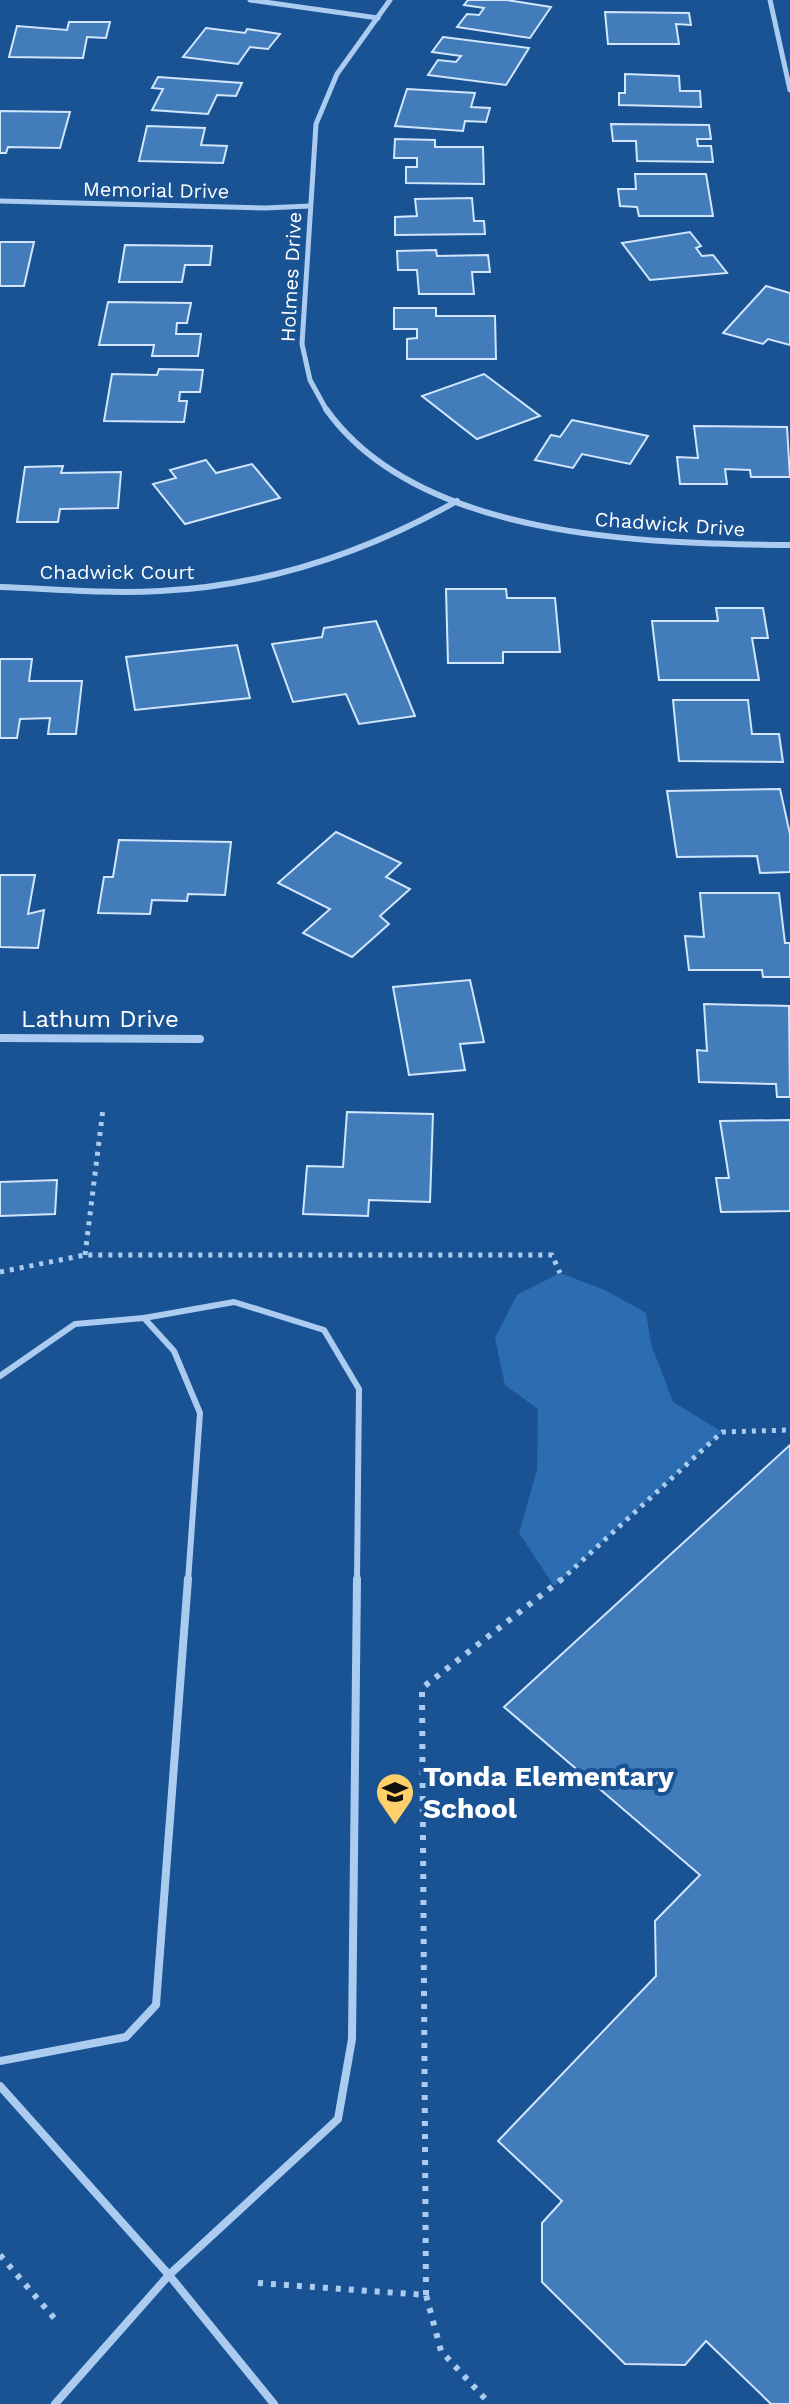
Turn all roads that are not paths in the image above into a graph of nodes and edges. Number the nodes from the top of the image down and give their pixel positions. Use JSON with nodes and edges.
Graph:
{"nodes":[{"id":1,"x":250,"y":0,"type":"edge"},
{"id":2,"x":390,"y":0,"type":"edge"},
{"id":3,"x":770,"y":0,"type":"edge"},
{"id":4,"x":378,"y":18,"type":"junction"},
{"id":5,"x":790,"y":90,"type":"edge"},
{"id":6,"x":0,"y":201,"type":"edge"},
{"id":7,"x":310,"y":206,"type":"junction"},
{"id":8,"x":457,"y":501,"type":"junction"},
{"id":9,"x":790,"y":545,"type":"edge"},
{"id":10,"x":0,"y":587,"type":"edge"},
{"id":11,"x":0,"y":1038,"type":"edge"},
{"id":12,"x":200,"y":1039,"type":"dead end"},
{"id":13,"x":144,"y":1318,"type":"junction"},
{"id":14,"x":0,"y":1376,"type":"edge"},
{"id":15,"x":0,"y":2061,"type":"edge"},
{"id":16,"x":0,"y":2086,"type":"edge"},
{"id":17,"x":169,"y":2275,"type":"junction"},
{"id":18,"x":55,"y":2404,"type":"edge"},
{"id":19,"x":274,"y":2404,"type":"edge"}],
"edges":[{"from":1,"to":4,"type":"street"},
{"from":2,"to":4,"type":"street","name":"Holmes Drive"},
{"from":3,"to":5,"type":"street"},
{"from":4,"to":7,"type":"street","name":"Holmes Drive"},
{"from":6,"to":7,"type":"street","name":"Memorial Drive"},
{"from":7,"to":8,"type":"street","name":"Holmes Drive"},
{"from":8,"to":9,"type":"street","name":"Chadwick Drive"},
{"from":8,"to":10,"type":"street","name":"Chadwick Court"},
{"from":11,"to":12,"type":"street","name":"Lathum Drive"},
{"from":13,"to":14,"type":"lane"},
{"from":13,"to":15,"type":"lane"},
{"from":13,"to":17,"type":"lane"},
{"from":16,"to":17,"type":"lane"},
{"from":17,"to":18,"type":"lane"},
{"from":17,"to":19,"type":"lane"}]}
